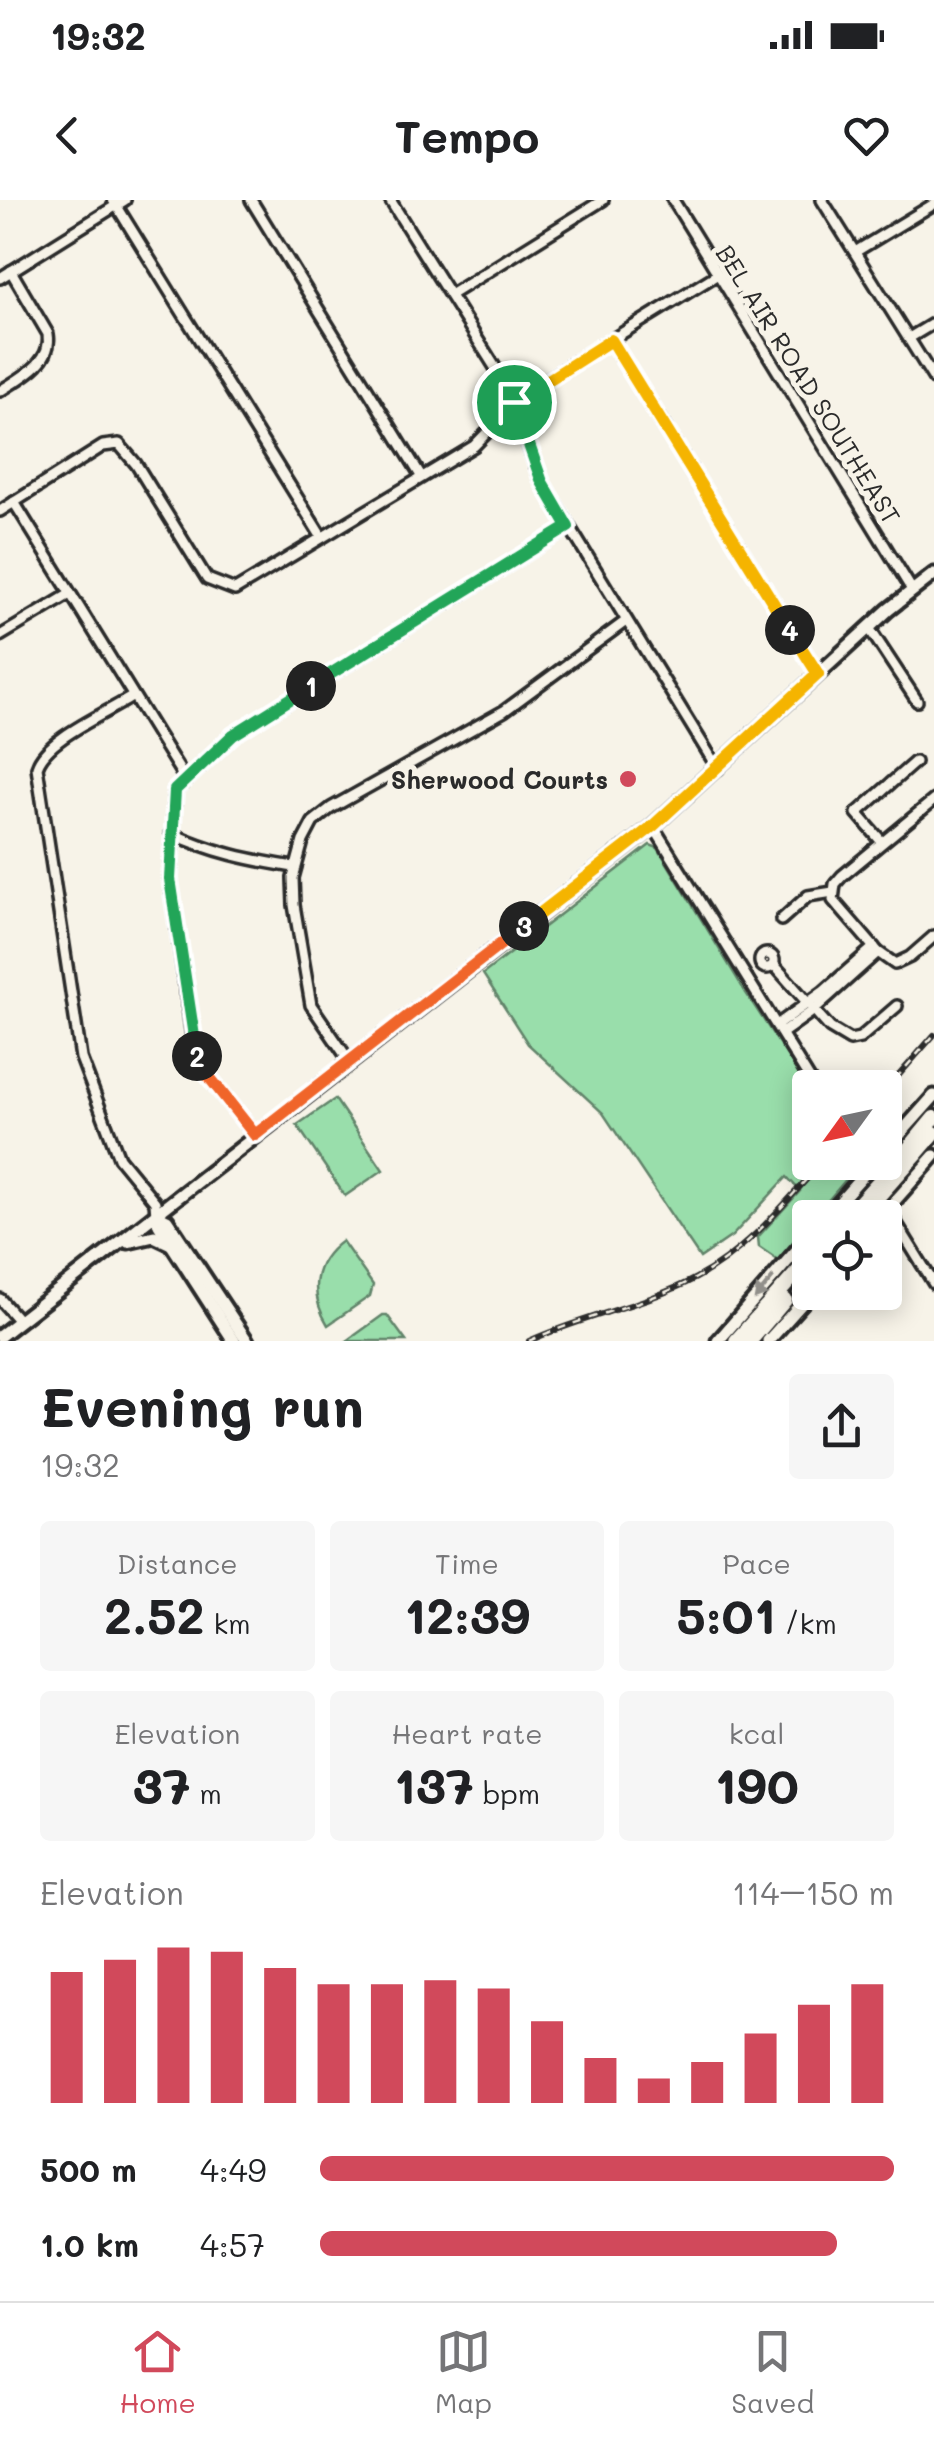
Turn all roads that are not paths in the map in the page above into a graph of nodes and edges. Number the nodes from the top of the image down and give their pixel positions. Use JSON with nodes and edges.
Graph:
{"nodes":[{"id":1,"x":251,"y":200,"type":"edge"},
{"id":2,"x":390,"y":200,"type":"edge"},
{"id":3,"x":604,"y":200,"type":"edge"},
{"id":4,"x":673,"y":200,"type":"edge"},
{"id":5,"x":822,"y":200,"type":"edge"},
{"id":6,"x":118,"y":202,"type":"edge"},
{"id":7,"x":934,"y":204,"type":"edge"},
{"id":8,"x":855,"y":252,"type":"junction"},
{"id":9,"x":11,"y":271,"type":"junction"},
{"id":10,"x":718,"y":274,"type":"junction"},
{"id":11,"x":0,"y":278,"type":"edge"},
{"id":12,"x":450,"y":295,"type":"junction"},
{"id":13,"x":934,"y":323,"type":"edge"},
{"id":14,"x":909,"y":338,"type":"junction"},
{"id":15,"x":611,"y":340,"type":"junction"},
{"id":16,"x":934,"y":379,"type":"edge"},
{"id":17,"x":0,"y":391,"type":"edge"},
{"id":18,"x":514,"y":402,"type":"junction"},
{"id":19,"x":422,"y":476,"type":"junction"},
{"id":20,"x":14,"y":502,"type":"junction"},
{"id":21,"x":0,"y":510,"type":"edge"},
{"id":22,"x":568,"y":527,"type":"junction"},
{"id":23,"x":321,"y":536,"type":"junction"},
{"id":24,"x":934,"y":574,"type":"edge"},
{"id":25,"x":912,"y":590,"type":"junction"},
{"id":26,"x":70,"y":594,"type":"junction"},
{"id":27,"x":626,"y":621,"type":"junction"},
{"id":28,"x":869,"y":628,"type":"junction"},
{"id":29,"x":0,"y":636,"type":"edge"},
{"id":30,"x":818,"y":674,"type":"junction"},
{"id":31,"x":134,"y":696,"type":"junction"},
{"id":32,"x":917,"y":701,"type":"dead end"},
{"id":33,"x":915,"y":762,"type":"dead end"},
{"id":34,"x":718,"y":769,"type":"junction"},
{"id":35,"x":185,"y":779,"type":"junction"},
{"id":36,"x":934,"y":800,"type":"edge"},
{"id":37,"x":653,"y":826,"type":"junction"},
{"id":38,"x":171,"y":832,"type":"junction"},
{"id":39,"x":882,"y":842,"type":"junction"},
{"id":40,"x":294,"y":867,"type":"junction"},
{"id":41,"x":833,"y":892,"type":"junction"},
{"id":42,"x":780,"y":920,"type":"dead end"},
{"id":43,"x":932,"y":941,"type":"edge"},
{"id":44,"x":876,"y":950,"type":"junction"},
{"id":45,"x":774,"y":966,"type":"dead end"},
{"id":46,"x":811,"y":1006,"type":"junction"},
{"id":47,"x":897,"y":1006,"type":"dead end"},
{"id":48,"x":780,"y":1029,"type":"junction"},
{"id":49,"x":350,"y":1062,"type":"junction"},
{"id":50,"x":804,"y":1070,"type":"edge"},
{"id":51,"x":934,"y":1096,"type":"edge"},
{"id":52,"x":934,"y":1118,"type":"edge"},
{"id":53,"x":902,"y":1131,"type":"edge"},
{"id":54,"x":934,"y":1134,"type":"edge"},
{"id":55,"x":255,"y":1135,"type":"junction"},
{"id":56,"x":913,"y":1150,"type":"junction"},
{"id":57,"x":934,"y":1156,"type":"edge"},
{"id":58,"x":902,"y":1166,"type":"edge"},
{"id":59,"x":922,"y":1171,"type":"junction"},
{"id":60,"x":854,"y":1200,"type":"edge"},
{"id":61,"x":872,"y":1200,"type":"edge"},
{"id":62,"x":896,"y":1200,"type":"edge"},
{"id":63,"x":156,"y":1214,"type":"junction"},
{"id":64,"x":902,"y":1239,"type":"edge"},
{"id":65,"x":171,"y":1244,"type":"junction"},
{"id":66,"x":106,"y":1252,"type":"junction"},
{"id":67,"x":792,"y":1256,"type":"edge"},
{"id":68,"x":792,"y":1278,"type":"edge"},
{"id":69,"x":934,"y":1284,"type":"edge"},
{"id":70,"x":792,"y":1293,"type":"edge"},
{"id":71,"x":0,"y":1299,"type":"edge"},
{"id":72,"x":796,"y":1310,"type":"edge"},
{"id":73,"x":19,"y":1321,"type":"junction"},
{"id":74,"x":0,"y":1336,"type":"edge"},
{"id":75,"x":234,"y":1341,"type":"edge"},
{"id":76,"x":247,"y":1341,"type":"edge"},
{"id":77,"x":718,"y":1341,"type":"edge"},
{"id":78,"x":736,"y":1341,"type":"edge"},
{"id":79,"x":750,"y":1341,"type":"edge"},
{"id":80,"x":768,"y":1341,"type":"edge"}],
"edges":[{"from":1,"to":19,"type":"street"},
{"from":2,"to":12,"type":"street"},
{"from":3,"to":12,"type":"street"},
{"from":4,"to":10,"type":"street","name":"BEL AIR ROAD SOUTHEAST"},
{"from":5,"to":8,"type":"street"},
{"from":6,"to":9,"type":"street"},
{"from":6,"to":23,"type":"street"},
{"from":7,"to":8,"type":"street"},
{"from":8,"to":14,"type":"street"},
{"from":9,"to":11,"type":"street"},
{"from":9,"to":17,"type":"street"},
{"from":10,"to":15,"type":"street"},
{"from":10,"to":25,"type":"street","name":"BEL AIR ROAD SOUTHEAST"},
{"from":12,"to":18,"type":"street"},
{"from":13,"to":14,"type":"street"},
{"from":14,"to":16,"type":"street"},
{"from":15,"to":18,"type":"street"},
{"from":15,"to":30,"type":"street"},
{"from":18,"to":19,"type":"street"},
{"from":18,"to":22,"type":"street"},
{"from":19,"to":23,"type":"street"},
{"from":20,"to":21,"type":"street"},
{"from":20,"to":23,"type":"street"},
{"from":20,"to":26,"type":"street"},
{"from":22,"to":27,"type":"street"},
{"from":22,"to":35,"type":"street"},
{"from":24,"to":25,"type":"main road"},
{"from":25,"to":28,"type":"main road"},
{"from":26,"to":29,"type":"street"},
{"from":26,"to":31,"type":"street"},
{"from":27,"to":34,"type":"street"},
{"from":27,"to":40,"type":"street"},
{"from":28,"to":30,"type":"main road"},
{"from":28,"to":32,"type":"street"},
{"from":30,"to":34,"type":"main road"},
{"from":31,"to":35,"type":"street"},
{"from":31,"to":63,"type":"street"},
{"from":33,"to":39,"type":"street"},
{"from":34,"to":37,"type":"main road"},
{"from":35,"to":38,"type":"street"},
{"from":36,"to":39,"type":"street"},
{"from":37,"to":48,"type":"street"},
{"from":37,"to":49,"type":"main road"},
{"from":38,"to":40,"type":"street"},
{"from":38,"to":55,"type":"street"},
{"from":39,"to":41,"type":"street"},
{"from":40,"to":49,"type":"street"},
{"from":41,"to":42,"type":"street"},
{"from":41,"to":44,"type":"street"},
{"from":43,"to":44,"type":"street"},
{"from":44,"to":46,"type":"street"},
{"from":45,"to":46,"type":"street"},
{"from":46,"to":47,"type":"street"},
{"from":46,"to":48,"type":"street"},
{"from":48,"to":50,"type":"street"},
{"from":49,"to":55,"type":"main road"},
{"from":51,"to":53,"type":"main road"},
{"from":52,"to":56,"type":"highway"},
{"from":54,"to":56,"type":"highway"},
{"from":55,"to":63,"type":"main road"},
{"from":56,"to":60,"type":"highway","bridge":true},
{"from":56,"to":61,"type":"highway","bridge":true},
{"from":57,"to":59,"type":"main road"},
{"from":58,"to":59,"type":"main road"},
{"from":59,"to":62,"type":"main road"},
{"from":63,"to":65,"type":"main road"},
{"from":63,"to":66,"type":"main road"},
{"from":63,"to":76,"type":"main road"},
{"from":64,"to":69,"type":"street"},
{"from":65,"to":66,"type":"main road"},
{"from":65,"to":75,"type":"main road"},
{"from":66,"to":73,"type":"main road"},
{"from":67,"to":77,"type":"main road","one_way":true},
{"from":68,"to":78,"type":"highway"},
{"from":70,"to":79,"type":"highway"},
{"from":71,"to":73,"type":"street"},
{"from":72,"to":80,"type":"main road"},
{"from":73,"to":74,"type":"main road"}]}
